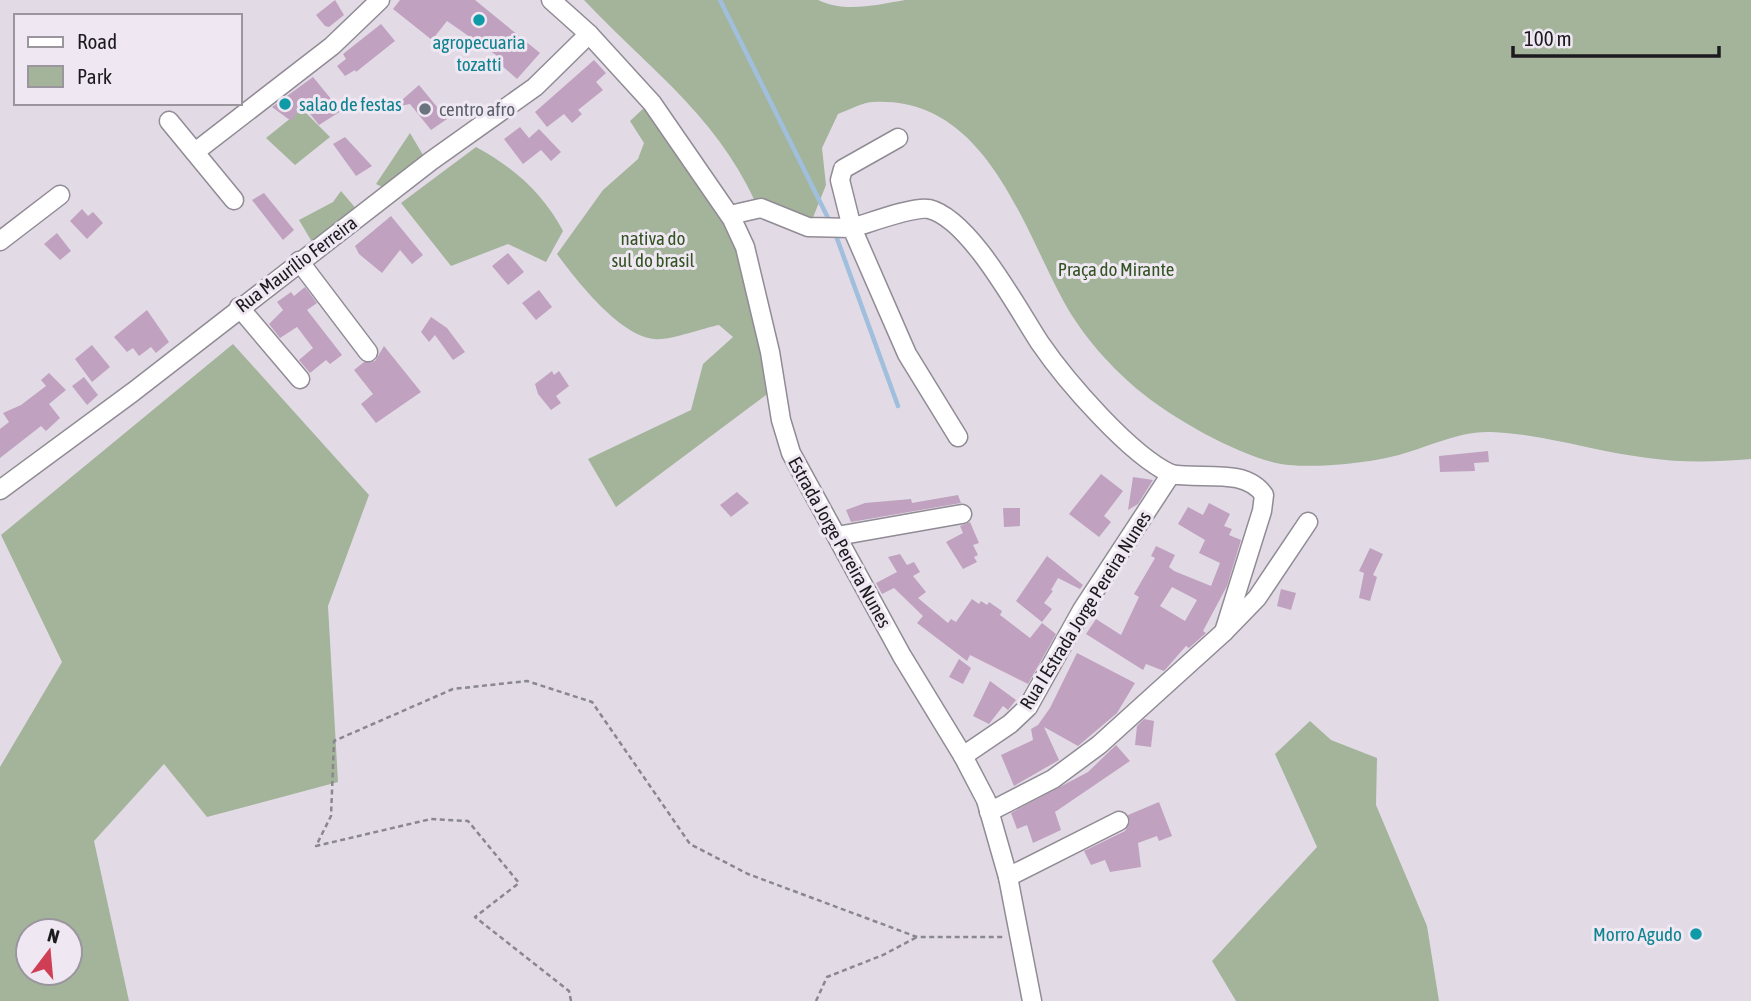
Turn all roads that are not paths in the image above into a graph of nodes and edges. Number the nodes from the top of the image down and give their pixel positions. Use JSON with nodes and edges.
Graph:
{"nodes":[{"id":1,"x":380,"y":0,"type":"edge"},
{"id":2,"x":551,"y":0,"type":"edge"},
{"id":3,"x":589,"y":34,"type":"junction"},
{"id":4,"x":169,"y":121,"type":"dead end"},
{"id":5,"x":898,"y":138,"type":"dead end"},
{"id":6,"x":195,"y":152,"type":"junction"},
{"id":7,"x":60,"y":195,"type":"dead end"},
{"id":8,"x":234,"y":200,"type":"dead end"},
{"id":9,"x":730,"y":215,"type":"junction"},
{"id":10,"x":852,"y":228,"type":"junction"},
{"id":11,"x":0,"y":241,"type":"edge"},
{"id":12,"x":299,"y":261,"type":"junction"},
{"id":13,"x":239,"y":307,"type":"junction"},
{"id":14,"x":368,"y":352,"type":"dead end"},
{"id":15,"x":300,"y":379,"type":"dead end"},
{"id":16,"x":958,"y":437,"type":"dead end"},
{"id":17,"x":1171,"y":474,"type":"junction"},
{"id":18,"x":0,"y":490,"type":"edge"},
{"id":19,"x":962,"y":514,"type":"dead end"},
{"id":20,"x":1308,"y":522,"type":"dead end"},
{"id":21,"x":837,"y":536,"type":"junction"},
{"id":22,"x":1224,"y":632,"type":"junction"},
{"id":23,"x":964,"y":756,"type":"junction"},
{"id":24,"x":989,"y":812,"type":"junction"},
{"id":25,"x":1119,"y":821,"type":"dead end"},
{"id":26,"x":1008,"y":877,"type":"junction"},
{"id":27,"x":1032,"y":1001,"type":"edge"}],
"edges":[{"from":1,"to":6,"type":"street"},
{"from":2,"to":3,"type":"street","name":"Estrada Jorge Pereira Nunes"},
{"from":3,"to":9,"type":"street","name":"Estrada Jorge Pereira Nunes"},
{"from":3,"to":12,"type":"street","name":"Rua Maurílio Ferreira"},
{"from":4,"to":6,"type":"street"},
{"from":5,"to":10,"type":"street"},
{"from":6,"to":8,"type":"street"},
{"from":7,"to":11,"type":"street"},
{"from":9,"to":10,"type":"street"},
{"from":9,"to":21,"type":"street","name":"Estrada Jorge Pereira Nunes"},
{"from":10,"to":16,"type":"street"},
{"from":10,"to":17,"type":"street"},
{"from":12,"to":13,"type":"street","name":"Rua Maurílio Ferreira"},
{"from":12,"to":14,"type":"street"},
{"from":13,"to":15,"type":"street"},
{"from":13,"to":18,"type":"street","name":"Rua Maurílio Ferreira"},
{"from":17,"to":22,"type":"street"},
{"from":17,"to":23,"type":"street","name":"Rua I Estrada Jorge Pereira Nunes"},
{"from":19,"to":21,"type":"street"},
{"from":20,"to":22,"type":"street"},
{"from":21,"to":23,"type":"street","name":"Estrada Jorge Pereira Nunes"},
{"from":22,"to":24,"type":"street"},
{"from":23,"to":24,"type":"street","name":"Estrada Jorge Pereira Nunes"},
{"from":24,"to":26,"type":"street","name":"Estrada Jorge Pereira Nunes"},
{"from":25,"to":26,"type":"street"},
{"from":26,"to":27,"type":"street","name":"Estrada Jorge Pereira Nunes"}]}
